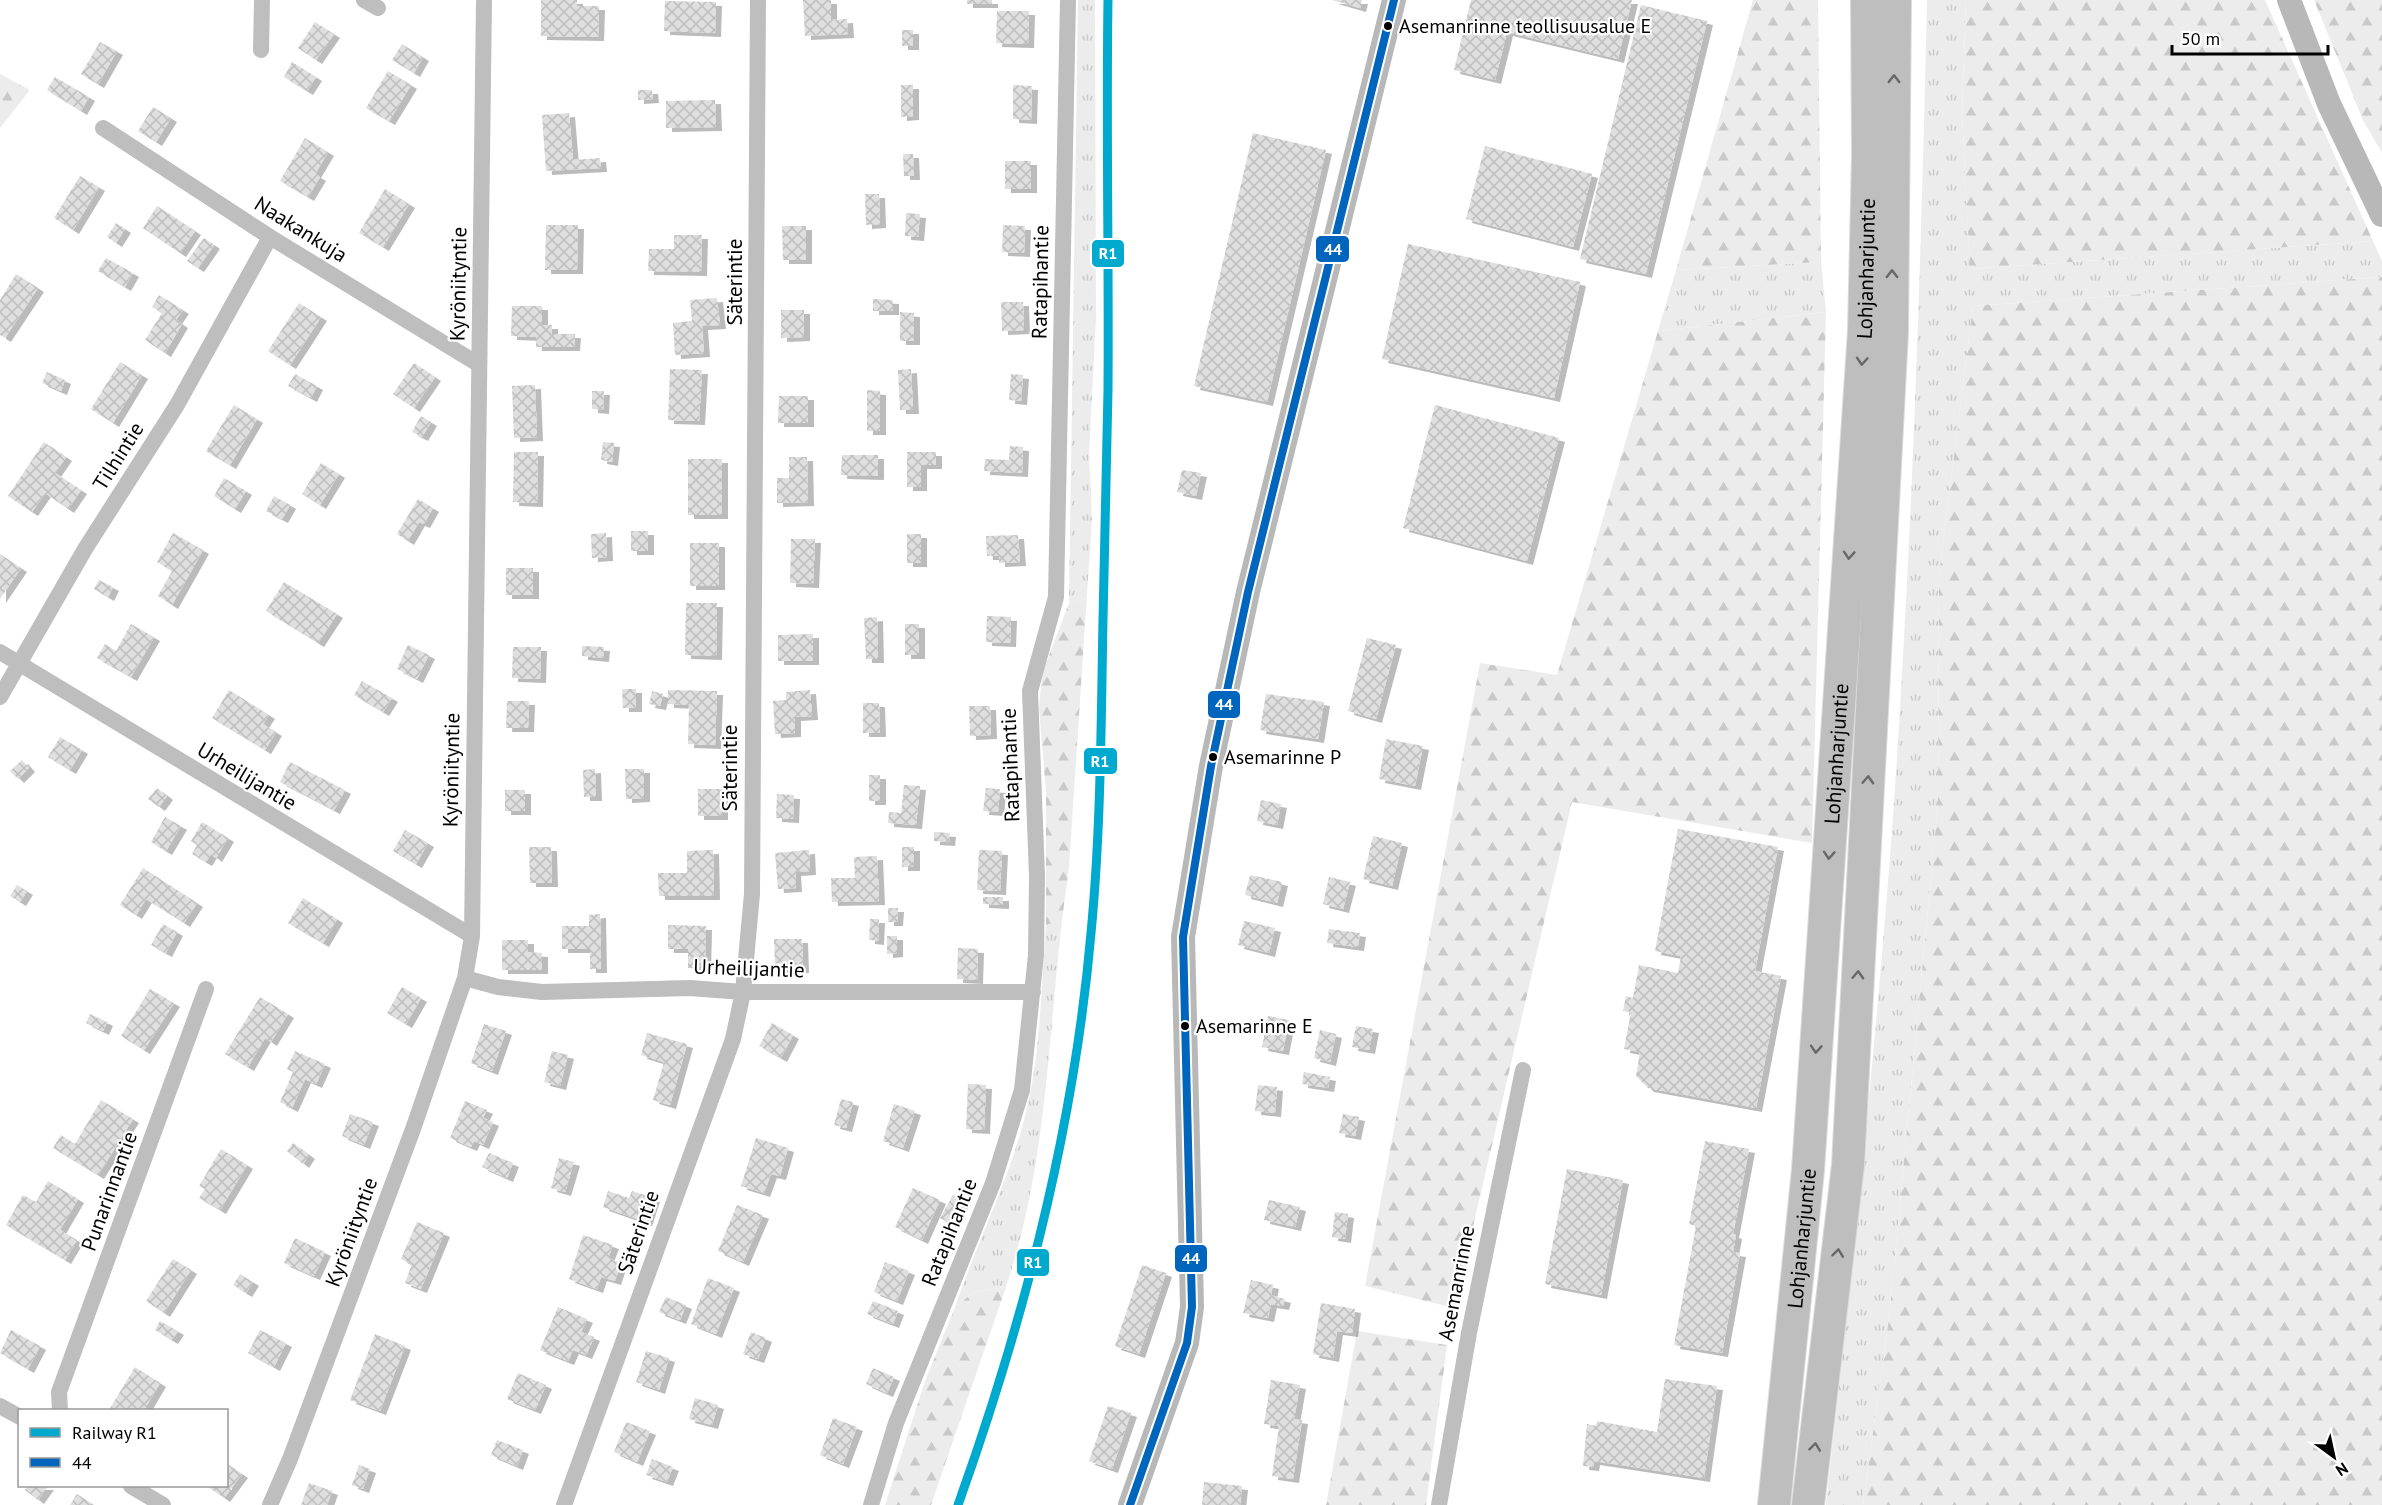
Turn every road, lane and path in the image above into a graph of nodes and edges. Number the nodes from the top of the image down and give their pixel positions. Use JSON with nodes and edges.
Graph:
{"nodes":[{"id":1,"x":262,"y":0,"type":"edge"},
{"id":2,"x":484,"y":0,"type":"edge"},
{"id":3,"x":758,"y":0,"type":"edge"},
{"id":4,"x":1068,"y":0,"type":"edge"},
{"id":5,"x":1394,"y":0,"type":"edge"},
{"id":6,"x":1867,"y":0,"type":"edge"},
{"id":7,"x":1895,"y":0,"type":"edge"},
{"id":8,"x":2289,"y":0,"type":"edge"},
{"id":9,"x":261,"y":50,"type":"dead end"},
{"id":10,"x":103,"y":128,"type":"dead end"},
{"id":11,"x":2382,"y":215,"type":"edge"},
{"id":12,"x":270,"y":237,"type":"junction"},
{"id":13,"x":478,"y":364,"type":"junction"},
{"id":14,"x":0,"y":652,"type":"edge"},
{"id":15,"x":20,"y":665,"type":"junction"},
{"id":16,"x":0,"y":697,"type":"edge"},
{"id":17,"x":472,"y":936,"type":"junction"},
{"id":18,"x":465,"y":978,"type":"junction"},
{"id":19,"x":206,"y":989,"type":"dead end"},
{"id":20,"x":743,"y":992,"type":"junction"},
{"id":21,"x":1032,"y":992,"type":"junction"},
{"id":22,"x":1523,"y":1070,"type":"dead end"},
{"id":23,"x":0,"y":1406,"type":"edge"},
{"id":24,"x":60,"y":1409,"type":"edge"},
{"id":25,"x":18,"y":1417,"type":"edge"},
{"id":26,"x":134,"y":1487,"type":"edge"},
{"id":27,"x":163,"y":1505,"type":"edge"},
{"id":28,"x":270,"y":1505,"type":"edge"},
{"id":29,"x":564,"y":1505,"type":"edge"},
{"id":30,"x":871,"y":1505,"type":"edge"},
{"id":31,"x":1130,"y":1505,"type":"edge"},
{"id":32,"x":1439,"y":1505,"type":"edge"},
{"id":33,"x":1774,"y":1505,"type":"edge"},
{"id":34,"x":1808,"y":1505,"type":"edge"}],
"edges":[{"from":1,"to":9,"type":"street"},
{"from":2,"to":13,"type":"street","name":"Kyröniityntie"},
{"from":3,"to":20,"type":"street","name":"Säterintie"},
{"from":4,"to":21,"type":"street","name":"Ratapihantie"},
{"from":5,"to":31,"type":"street"},
{"from":6,"to":33,"type":"highway","name":"Lohjanharjuntie","one_way":true},
{"from":34,"to":7,"type":"highway","name":"Lohjanharjuntie","one_way":true},
{"from":8,"to":11,"type":"street"},
{"from":10,"to":12,"type":"street","name":"Naakankuja"},
{"from":12,"to":13,"type":"street","name":"Naakankuja"},
{"from":12,"to":15,"type":"street","name":"Tilhintie"},
{"from":13,"to":17,"type":"street","name":"Kyröniityntie"},
{"from":14,"to":15,"type":"street","name":"Urheilijantie"},
{"from":15,"to":16,"type":"street","name":"Tilhintie"},
{"from":15,"to":17,"type":"street","name":"Urheilijantie"},
{"from":17,"to":18,"type":"street","name":"Kyröniityntie"},
{"from":18,"to":20,"type":"street","name":"Urheilijantie"},
{"from":18,"to":28,"type":"street","name":"Kyröniityntie"},
{"from":19,"to":24,"type":"street","name":"Punarinnantie"},
{"from":20,"to":21,"type":"street","name":"Urheilijantie"},
{"from":20,"to":29,"type":"street","name":"Säterintie"},
{"from":21,"to":30,"type":"street","name":"Ratapihantie"},
{"from":22,"to":32,"type":"street","name":"Asemanrinne"},
{"from":23,"to":25,"type":"street"},
{"from":26,"to":27,"type":"street"}]}
